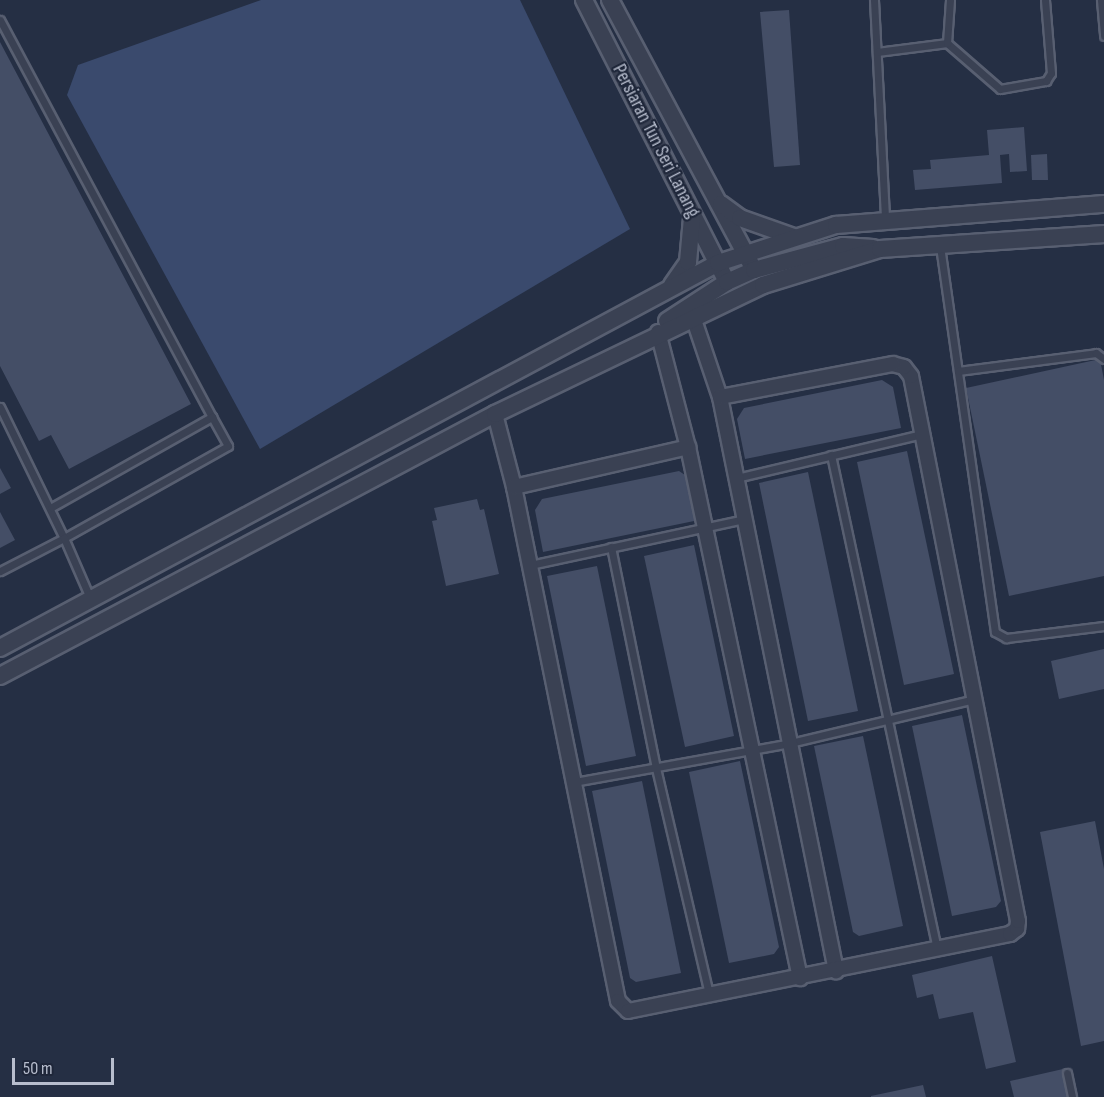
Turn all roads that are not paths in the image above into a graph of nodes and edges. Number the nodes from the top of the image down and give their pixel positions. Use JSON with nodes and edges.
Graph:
{"nodes":[{"id":1,"x":584,"y":0,"type":"edge"},
{"id":2,"x":610,"y":0,"type":"edge"},
{"id":3,"x":874,"y":0,"type":"edge"},
{"id":4,"x":950,"y":0,"type":"edge"},
{"id":5,"x":1045,"y":0,"type":"edge"},
{"id":6,"x":1101,"y":0,"type":"edge"},
{"id":7,"x":0,"y":20,"type":"edge"},
{"id":8,"x":1104,"y":36,"type":"edge"},
{"id":9,"x":946,"y":43,"type":"junction"},
{"id":10,"x":876,"y":52,"type":"junction"},
{"id":11,"x":718,"y":201,"type":"junction"},
{"id":12,"x":1104,"y":204,"type":"edge"},
{"id":13,"x":691,"y":211,"type":"junction"},
{"id":14,"x":885,"y":219,"type":"junction"},
{"id":15,"x":1104,"y":234,"type":"edge"},
{"id":16,"x":795,"y":237,"type":"junction"},
{"id":17,"x":939,"y":243,"type":"junction"},
{"id":18,"x":880,"y":249,"type":"junction"},
{"id":19,"x":745,"y":252,"type":"junction"},
{"id":20,"x":718,"y":263,"type":"junction"},
{"id":21,"x":754,"y":270,"type":"junction"},
{"id":22,"x":727,"y":282,"type":"junction"},
{"id":23,"x":670,"y":288,"type":"junction"},
{"id":24,"x":693,"y":316,"type":"junction"},
{"id":25,"x":652,"y":335,"type":"junction"},
{"id":26,"x":1104,"y":359,"type":"edge"},
{"id":27,"x":958,"y":371,"type":"junction"},
{"id":28,"x":720,"y":398,"type":"junction"},
{"id":29,"x":0,"y":407,"type":"edge"},
{"id":30,"x":495,"y":414,"type":"junction"},
{"id":31,"x":212,"y":417,"type":"junction"},
{"id":32,"x":922,"y":434,"type":"junction"},
{"id":33,"x":688,"y":447,"type":"junction"},
{"id":34,"x":831,"y":455,"type":"junction"},
{"id":35,"x":736,"y":478,"type":"junction"},
{"id":36,"x":514,"y":487,"type":"junction"},
{"id":37,"x":52,"y":507,"type":"junction"},
{"id":38,"x":745,"y":519,"type":"junction"},
{"id":39,"x":705,"y":527,"type":"junction"},
{"id":40,"x":64,"y":538,"type":"junction"},
{"id":41,"x":192,"y":544,"type":"junction"},
{"id":42,"x":612,"y":547,"type":"junction"},
{"id":43,"x":530,"y":565,"type":"junction"},
{"id":44,"x":205,"y":567,"type":"junction"},
{"id":45,"x":0,"y":571,"type":"edge"},
{"id":46,"x":92,"y":600,"type":"junction"},
{"id":47,"x":1104,"y":626,"type":"edge"},
{"id":48,"x":0,"y":648,"type":"edge"},
{"id":49,"x":0,"y":676,"type":"edge"},
{"id":50,"x":974,"y":699,"type":"junction"},
{"id":51,"x":891,"y":720,"type":"junction"},
{"id":52,"x":790,"y":743,"type":"junction"},
{"id":53,"x":752,"y":751,"type":"junction"},
{"id":54,"x":656,"y":768,"type":"junction"},
{"id":55,"x":574,"y":782,"type":"junction"},
{"id":56,"x":937,"y":949,"type":"junction"},
{"id":57,"x":836,"y":971,"type":"junction"},
{"id":58,"x":800,"y":978,"type":"junction"},
{"id":59,"x":710,"y":997,"type":"junction"},
{"id":60,"x":1067,"y":1073,"type":"dead end"},
{"id":61,"x":1072,"y":1097,"type":"edge"}],
"edges":[{"from":1,"to":13,"type":"street","name":"Persiaran Tun Seri Lanang"},
{"from":2,"to":11,"type":"street","name":"Persiaran Tun Seri Lanang"},
{"from":3,"to":10,"type":"lane"},
{"from":4,"to":9,"type":"lane"},
{"from":5,"to":9,"type":"lane"},
{"from":6,"to":8,"type":"lane"},
{"from":7,"to":31,"type":"lane"},
{"from":9,"to":10,"type":"lane"},
{"from":10,"to":14,"type":"lane"},
{"from":11,"to":16,"type":"street"},
{"from":11,"to":19,"type":"street","name":"Persiaran Tun Seri Lanang"},
{"from":12,"to":14,"type":"street"},
{"from":13,"to":20,"type":"street","name":"Persiaran Tun Seri Lanang"},
{"from":13,"to":23,"type":"street"},
{"from":14,"to":16,"type":"street"},
{"from":15,"to":17,"type":"street"},
{"from":16,"to":19,"type":"street"},
{"from":17,"to":18,"type":"street"},
{"from":17,"to":27,"type":"lane"},
{"from":18,"to":21,"type":"street"},
{"from":18,"to":24,"type":"street"},
{"from":19,"to":20,"type":"street"},
{"from":19,"to":21,"type":"street","name":"Persiaran Tun Seri Lanang"},
{"from":20,"to":22,"type":"street","name":"Persiaran Tun Seri Lanang"},
{"from":20,"to":23,"type":"street"},
{"from":21,"to":22,"type":"street"},
{"from":22,"to":25,"type":"street"},
{"from":23,"to":41,"type":"street"},
{"from":24,"to":25,"type":"street"},
{"from":24,"to":28,"type":"street"},
{"from":25,"to":30,"type":"street"},
{"from":25,"to":33,"type":"street"},
{"from":26,"to":27,"type":"lane"},
{"from":27,"to":47,"type":"lane"},
{"from":28,"to":32,"type":"street"},
{"from":28,"to":35,"type":"street"},
{"from":29,"to":37,"type":"lane"},
{"from":30,"to":36,"type":"street"},
{"from":30,"to":44,"type":"street"},
{"from":31,"to":37,"type":"lane"},
{"from":31,"to":40,"type":"lane"},
{"from":32,"to":34,"type":"lane"},
{"from":32,"to":50,"type":"street"},
{"from":33,"to":36,"type":"street"},
{"from":33,"to":39,"type":"street"},
{"from":34,"to":35,"type":"lane"},
{"from":34,"to":51,"type":"lane"},
{"from":35,"to":38,"type":"street"},
{"from":36,"to":43,"type":"street"},
{"from":37,"to":40,"type":"lane"},
{"from":38,"to":39,"type":"lane"},
{"from":38,"to":52,"type":"street"},
{"from":39,"to":42,"type":"lane"},
{"from":39,"to":53,"type":"street"},
{"from":40,"to":45,"type":"lane"},
{"from":40,"to":46,"type":"lane"},
{"from":41,"to":44,"type":"street"},
{"from":41,"to":46,"type":"street"},
{"from":42,"to":43,"type":"lane"},
{"from":42,"to":54,"type":"lane"},
{"from":43,"to":55,"type":"street"},
{"from":44,"to":49,"type":"street"},
{"from":46,"to":48,"type":"street"},
{"from":50,"to":51,"type":"lane"},
{"from":50,"to":56,"type":"street"},
{"from":51,"to":52,"type":"lane"},
{"from":51,"to":56,"type":"lane"},
{"from":52,"to":53,"type":"lane"},
{"from":52,"to":57,"type":"street"},
{"from":53,"to":54,"type":"lane"},
{"from":53,"to":58,"type":"street"},
{"from":54,"to":55,"type":"lane"},
{"from":54,"to":59,"type":"lane"},
{"from":55,"to":59,"type":"street"},
{"from":56,"to":57,"type":"street"},
{"from":57,"to":58,"type":"street"},
{"from":58,"to":59,"type":"street"},
{"from":60,"to":61,"type":"lane"}]}
